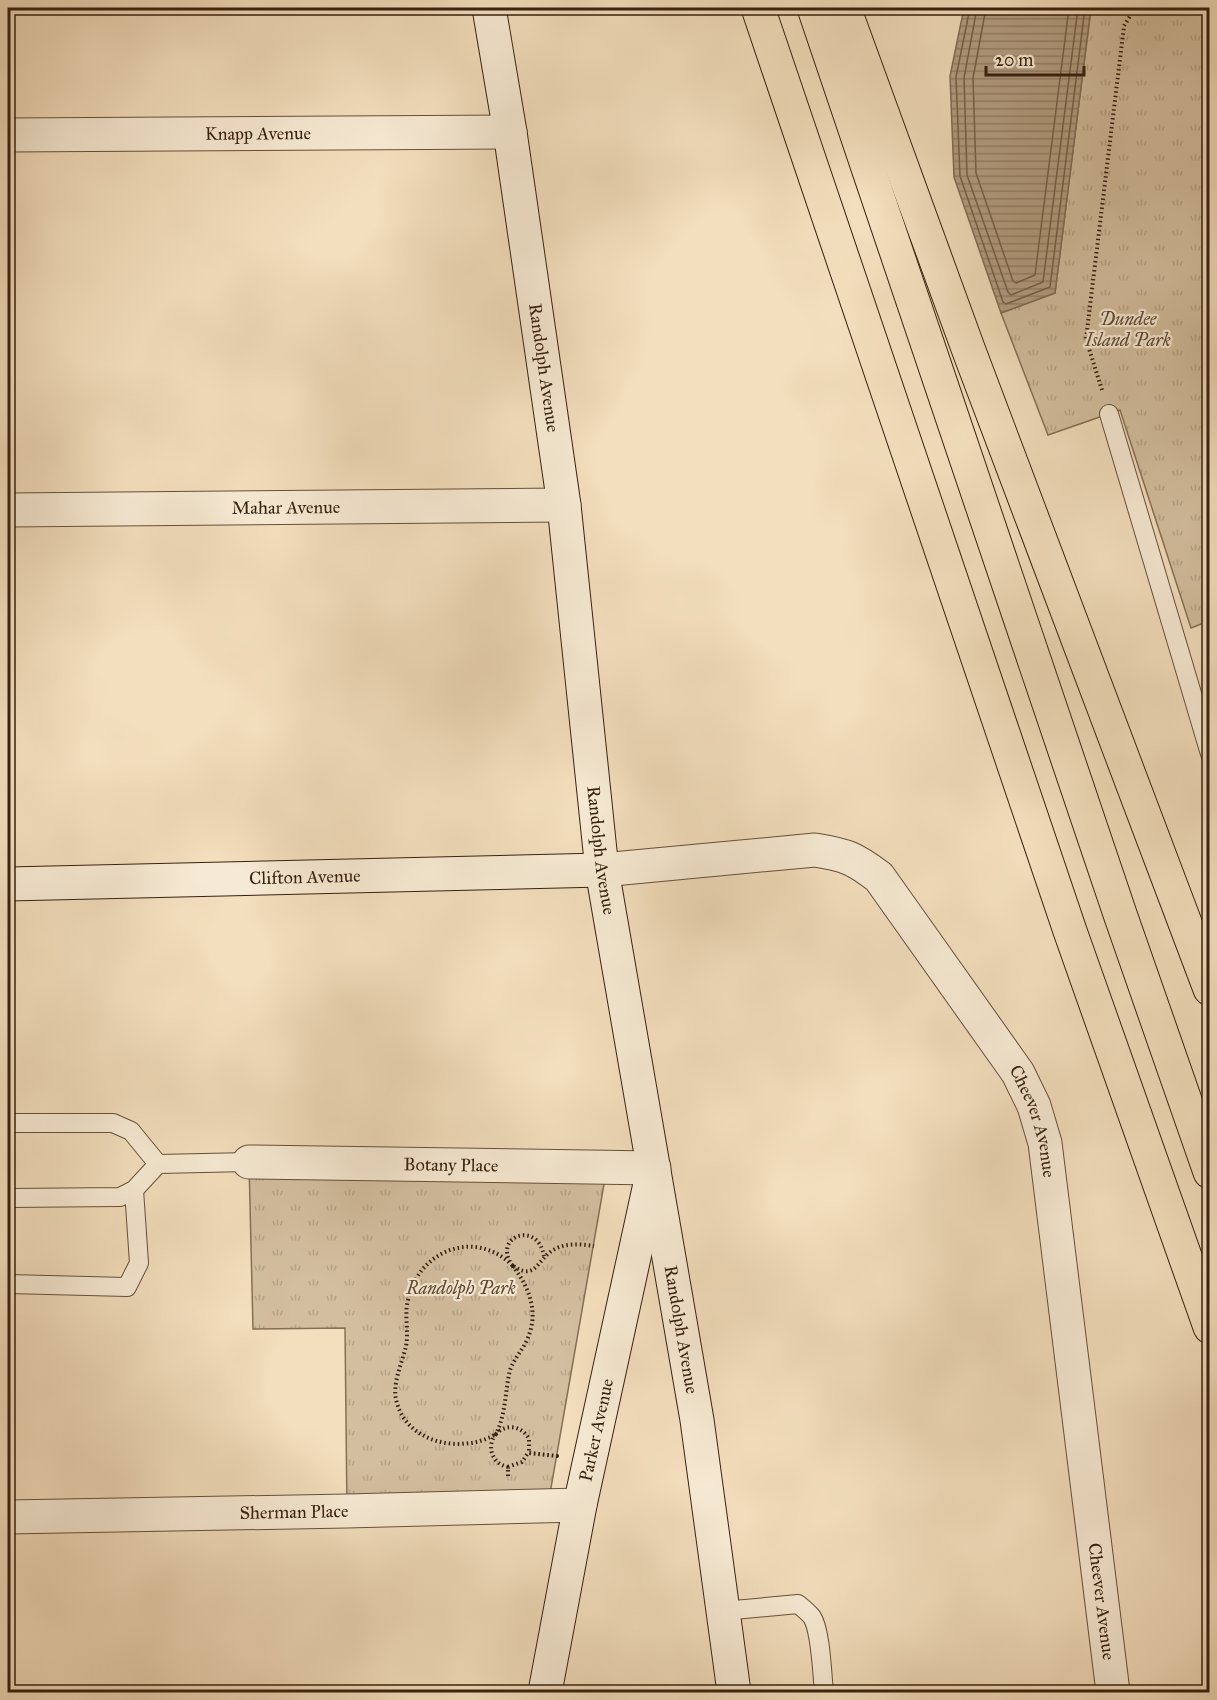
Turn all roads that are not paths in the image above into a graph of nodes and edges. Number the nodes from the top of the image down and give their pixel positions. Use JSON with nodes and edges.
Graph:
{"nodes":[{"id":1,"x":489,"y":8,"type":"edge"},
{"id":2,"x":758,"y":8,"type":"edge"},
{"id":3,"x":814,"y":8,"type":"edge"},
{"id":4,"x":844,"y":8,"type":"edge"},
{"id":5,"x":510,"y":132,"type":"junction"},
{"id":6,"x":8,"y":135,"type":"edge"},
{"id":7,"x":1109,"y":414,"type":"road end"},
{"id":8,"x":564,"y":504,"type":"junction"},
{"id":9,"x":8,"y":510,"type":"edge"},
{"id":10,"x":1209,"y":754,"type":"edge"},
{"id":11,"x":602,"y":870,"type":"junction"},
{"id":12,"x":8,"y":884,"type":"edge"},
{"id":13,"x":1209,"y":989,"type":"edge"},
{"id":14,"x":8,"y":1123,"type":"edge"},
{"id":15,"x":249,"y":1162,"type":"joint"},
{"id":16,"x":158,"y":1164,"type":"junction"},
{"id":17,"x":654,"y":1168,"type":"junction"},
{"id":18,"x":1209,"y":1172,"type":"edge"},
{"id":19,"x":134,"y":1190,"type":"junction"},
{"id":20,"x":8,"y":1198,"type":"edge"},
{"id":21,"x":8,"y":1284,"type":"edge"},
{"id":22,"x":1209,"y":1327,"type":"edge"},
{"id":23,"x":580,"y":1505,"type":"junction"},
{"id":24,"x":8,"y":1517,"type":"edge"},
{"id":25,"x":723,"y":1611,"type":"junction"},
{"id":26,"x":545,"y":1692,"type":"edge"},
{"id":27,"x":734,"y":1692,"type":"edge"},
{"id":28,"x":824,"y":1692,"type":"edge"},
{"id":29,"x":1113,"y":1692,"type":"edge"}],
"edges":[{"from":1,"to":5,"type":"street","name":"Randolph Avenue"},
{"from":2,"to":22,"type":"highway"},
{"from":3,"to":18,"type":"highway"},
{"from":4,"to":13,"type":"highway"},
{"from":5,"to":6,"type":"street","name":"Knapp Avenue"},
{"from":5,"to":8,"type":"street","name":"Randolph Avenue"},
{"from":7,"to":10,"type":"lane"},
{"from":8,"to":9,"type":"street","name":"Mahar Avenue"},
{"from":8,"to":11,"type":"street","name":"Randolph Avenue"},
{"from":11,"to":12,"type":"street","name":"Clifton Avenue"},
{"from":11,"to":17,"type":"street","name":"Randolph Avenue"},
{"from":11,"to":29,"type":"street","name":"Cheever Avenue"},
{"from":14,"to":16,"type":"lane"},
{"from":15,"to":16,"type":"lane"},
{"from":15,"to":17,"type":"street","name":"Botany Place"},
{"from":16,"to":19,"type":"lane"},
{"from":17,"to":23,"type":"street","name":"Parker Avenue"},
{"from":17,"to":25,"type":"street","name":"Randolph Avenue"},
{"from":19,"to":20,"type":"lane"},
{"from":19,"to":21,"type":"lane"},
{"from":23,"to":24,"type":"street","name":"Sherman Place"},
{"from":23,"to":26,"type":"street","name":"Parker Avenue"},
{"from":25,"to":27,"type":"street","name":"Randolph Avenue"},
{"from":25,"to":28,"type":"lane"}]}
